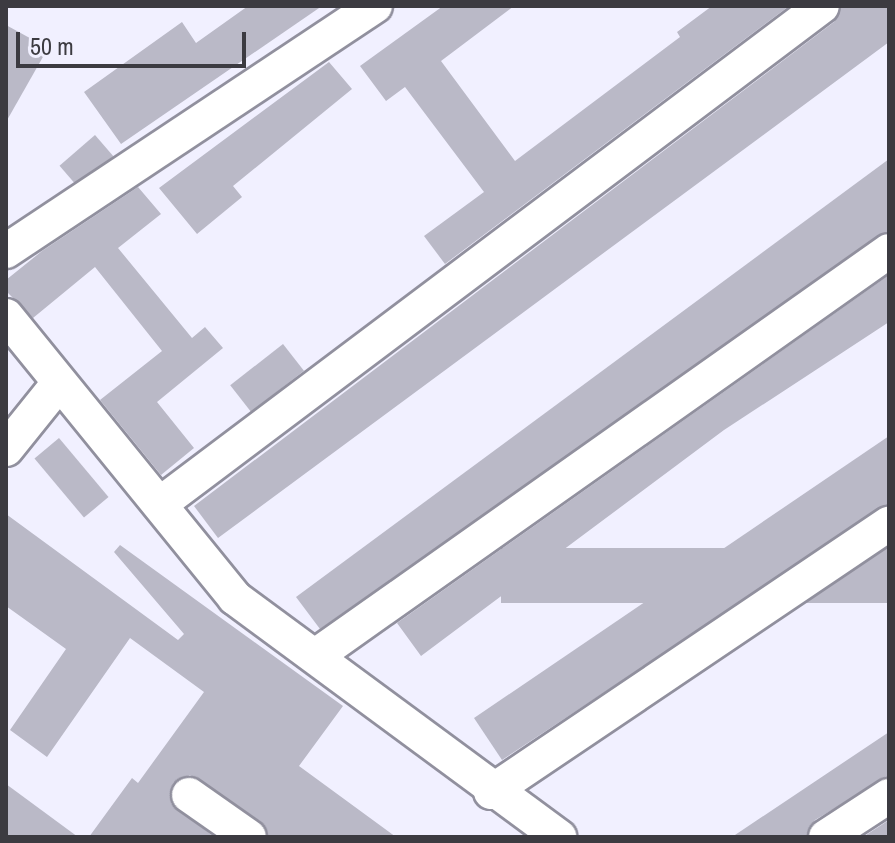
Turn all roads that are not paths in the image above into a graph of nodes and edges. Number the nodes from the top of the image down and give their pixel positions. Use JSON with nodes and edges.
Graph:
{"nodes":[{"id":1,"x":375,"y":6,"type":"edge"},
{"id":2,"x":822,"y":6,"type":"edge"},
{"id":3,"x":6,"y":251,"type":"edge"},
{"id":4,"x":889,"y":251,"type":"edge"},
{"id":5,"x":6,"y":316,"type":"edge"},
{"id":6,"x":59,"y":383,"type":"junction"},
{"id":7,"x":6,"y":449,"type":"edge"},
{"id":8,"x":160,"y":504,"type":"junction"},
{"id":9,"x":889,"y":524,"type":"edge"},
{"id":10,"x":317,"y":655,"type":"junction"},
{"id":11,"x":491,"y":792,"type":"junction"},
{"id":12,"x":189,"y":795,"type":"dead end"},
{"id":13,"x":889,"y":796,"type":"edge"},
{"id":14,"x":249,"y":837,"type":"edge"},
{"id":15,"x":559,"y":837,"type":"edge"},
{"id":16,"x":826,"y":837,"type":"edge"}],
"edges":[{"from":1,"to":3,"type":"street"},
{"from":2,"to":8,"type":"street"},
{"from":4,"to":10,"type":"street"},
{"from":5,"to":6,"type":"street"},
{"from":6,"to":7,"type":"street"},
{"from":6,"to":8,"type":"street"},
{"from":8,"to":10,"type":"street"},
{"from":9,"to":11,"type":"street"},
{"from":10,"to":11,"type":"street"},
{"from":11,"to":15,"type":"street"},
{"from":12,"to":14,"type":"street"},
{"from":13,"to":16,"type":"street"}]}
